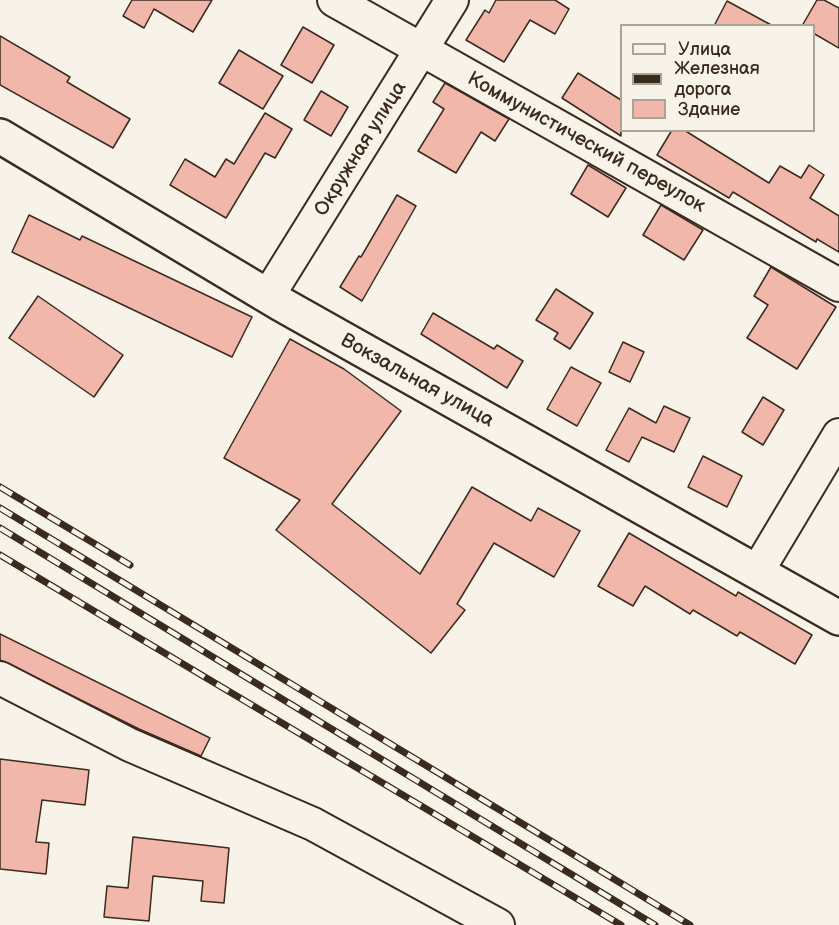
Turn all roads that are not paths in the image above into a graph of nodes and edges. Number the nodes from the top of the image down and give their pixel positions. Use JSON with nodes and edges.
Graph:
{"nodes":[{"id":1,"x":334,"y":0,"type":"edge"},
{"id":2,"x":452,"y":0,"type":"edge"},
{"id":3,"x":422,"y":52,"type":"junction"},
{"id":4,"x":0,"y":136,"type":"edge"},
{"id":5,"x":839,"y":285,"type":"edge"},
{"id":6,"x":268,"y":296,"type":"junction"},
{"id":7,"x":839,"y":435,"type":"edge"},
{"id":8,"x":757,"y":572,"type":"junction"},
{"id":9,"x":839,"y":618,"type":"edge"},
{"id":10,"x":0,"y":678,"type":"edge"},
{"id":11,"x":498,"y":925,"type":"edge"}],
"edges":[{"from":1,"to":3,"type":"street","name":"Коммунистический переулок"},
{"from":2,"to":3,"type":"street","name":"Окружная улица"},
{"from":3,"to":5,"type":"street","name":"Коммунистический переулок"},
{"from":3,"to":6,"type":"street","name":"Окружная улица"},
{"from":4,"to":6,"type":"main road","name":"Вокзальная улица"},
{"from":6,"to":8,"type":"main road","name":"Вокзальная улица"},
{"from":7,"to":8,"type":"street"},
{"from":8,"to":9,"type":"main road","name":"Вокзальная улица"},
{"from":10,"to":11,"type":"street"}]}
